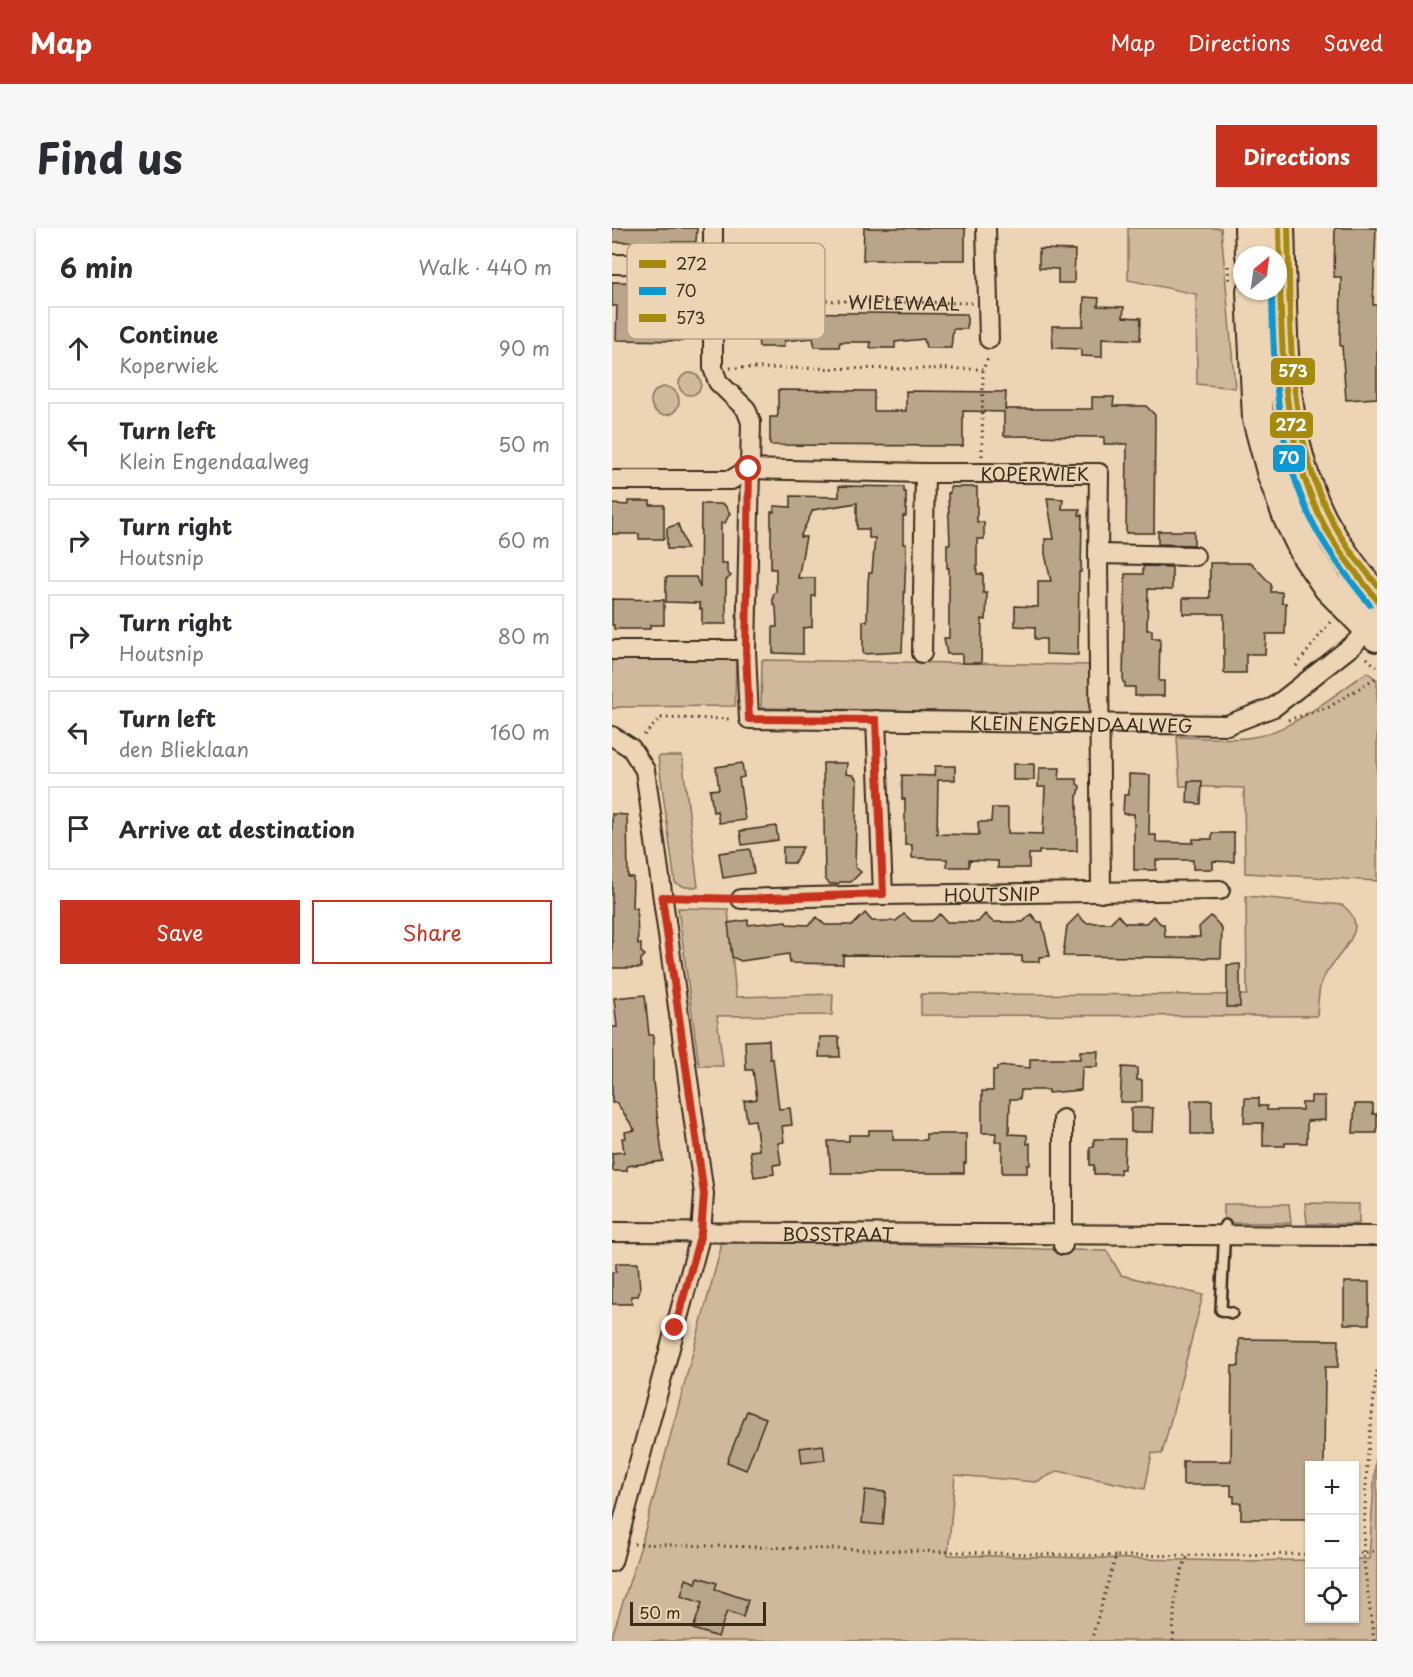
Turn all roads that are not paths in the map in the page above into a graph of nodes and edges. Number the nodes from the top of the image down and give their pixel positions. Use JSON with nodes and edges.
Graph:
{"nodes":[{"id":1,"x":986,"y":228,"type":"edge"},
{"id":2,"x":1250,"y":228,"type":"edge"},
{"id":3,"x":1279,"y":228,"type":"edge"},
{"id":4,"x":1251,"y":246,"type":"edge"},
{"id":5,"x":612,"y":264,"type":"edge"},
{"id":6,"x":627,"y":264,"type":"edge"},
{"id":7,"x":1252,"y":300,"type":"edge"},
{"id":8,"x":713,"y":339,"type":"edge"},
{"id":9,"x":989,"y":339,"type":"road end"},
{"id":10,"x":749,"y":469,"type":"junction"},
{"id":11,"x":925,"y":473,"type":"junction"},
{"id":12,"x":612,"y":480,"type":"edge"},
{"id":13,"x":1098,"y":554,"type":"junction"},
{"id":14,"x":1195,"y":556,"type":"dead end"},
{"id":15,"x":1377,"y":600,"type":"edge"},
{"id":16,"x":1374,"y":628,"type":"edge"},
{"id":17,"x":612,"y":650,"type":"edge"},
{"id":18,"x":746,"y":650,"type":"junction"},
{"id":19,"x":922,"y":654,"type":"dead end"},
{"id":20,"x":876,"y":720,"type":"junction"},
{"id":21,"x":1100,"y":725,"type":"junction"},
{"id":22,"x":612,"y":736,"type":"edge"},
{"id":23,"x":1220,"y":890,"type":"dead end"},
{"id":24,"x":1101,"y":893,"type":"junction"},
{"id":25,"x":883,"y":894,"type":"junction"},
{"id":26,"x":741,"y":899,"type":"road end"},
{"id":27,"x":1062,"y":1119,"type":"dead end"},
{"id":28,"x":1225,"y":1230,"type":"junction"},
{"id":29,"x":612,"y":1232,"type":"edge"},
{"id":30,"x":701,"y":1233,"type":"junction"},
{"id":31,"x":1377,"y":1236,"type":"edge"},
{"id":32,"x":1064,"y":1240,"type":"junction"},
{"id":33,"x":1233,"y":1313,"type":"dead end"},
{"id":34,"x":612,"y":1562,"type":"edge"}],
"edges":[{"from":1,"to":9,"type":"street"},
{"from":2,"to":4,"type":"main road"},
{"from":3,"to":15,"type":"main road"},
{"from":5,"to":6,"type":"street"},
{"from":7,"to":16,"type":"main road"},
{"from":8,"to":10,"type":"street"},
{"from":10,"to":11,"type":"street","name":"KOPERWIEK"},
{"from":10,"to":12,"type":"street","name":"KOPERWIEK"},
{"from":10,"to":18,"type":"street"},
{"from":11,"to":13,"type":"street","name":"KOPERWIEK"},
{"from":11,"to":19,"type":"street"},
{"from":13,"to":14,"type":"street"},
{"from":13,"to":21,"type":"street","name":"KOPERWIEK"},
{"from":16,"to":21,"type":"street","name":"KLEIN ENGENDAALWEG"},
{"from":17,"to":18,"type":"street"},
{"from":18,"to":20,"type":"street","name":"KLEIN ENGENDAALWEG"},
{"from":20,"to":21,"type":"street","name":"KLEIN ENGENDAALWEG"},
{"from":20,"to":25,"type":"street"},
{"from":21,"to":24,"type":"street"},
{"from":22,"to":30,"type":"street"},
{"from":23,"to":24,"type":"street","name":"HOUTSNIP"},
{"from":24,"to":25,"type":"street","name":"HOUTSNIP"},
{"from":25,"to":26,"type":"street","name":"HOUTSNIP"},
{"from":27,"to":32,"type":"street"},
{"from":28,"to":31,"type":"street","name":"BOSSTRAAT"},
{"from":28,"to":32,"type":"street","name":"BOSSTRAAT"},
{"from":28,"to":33,"type":"lane"},
{"from":29,"to":30,"type":"street","name":"BOSSTRAAT"},
{"from":30,"to":32,"type":"street","name":"BOSSTRAAT"},
{"from":30,"to":34,"type":"street"}]}
